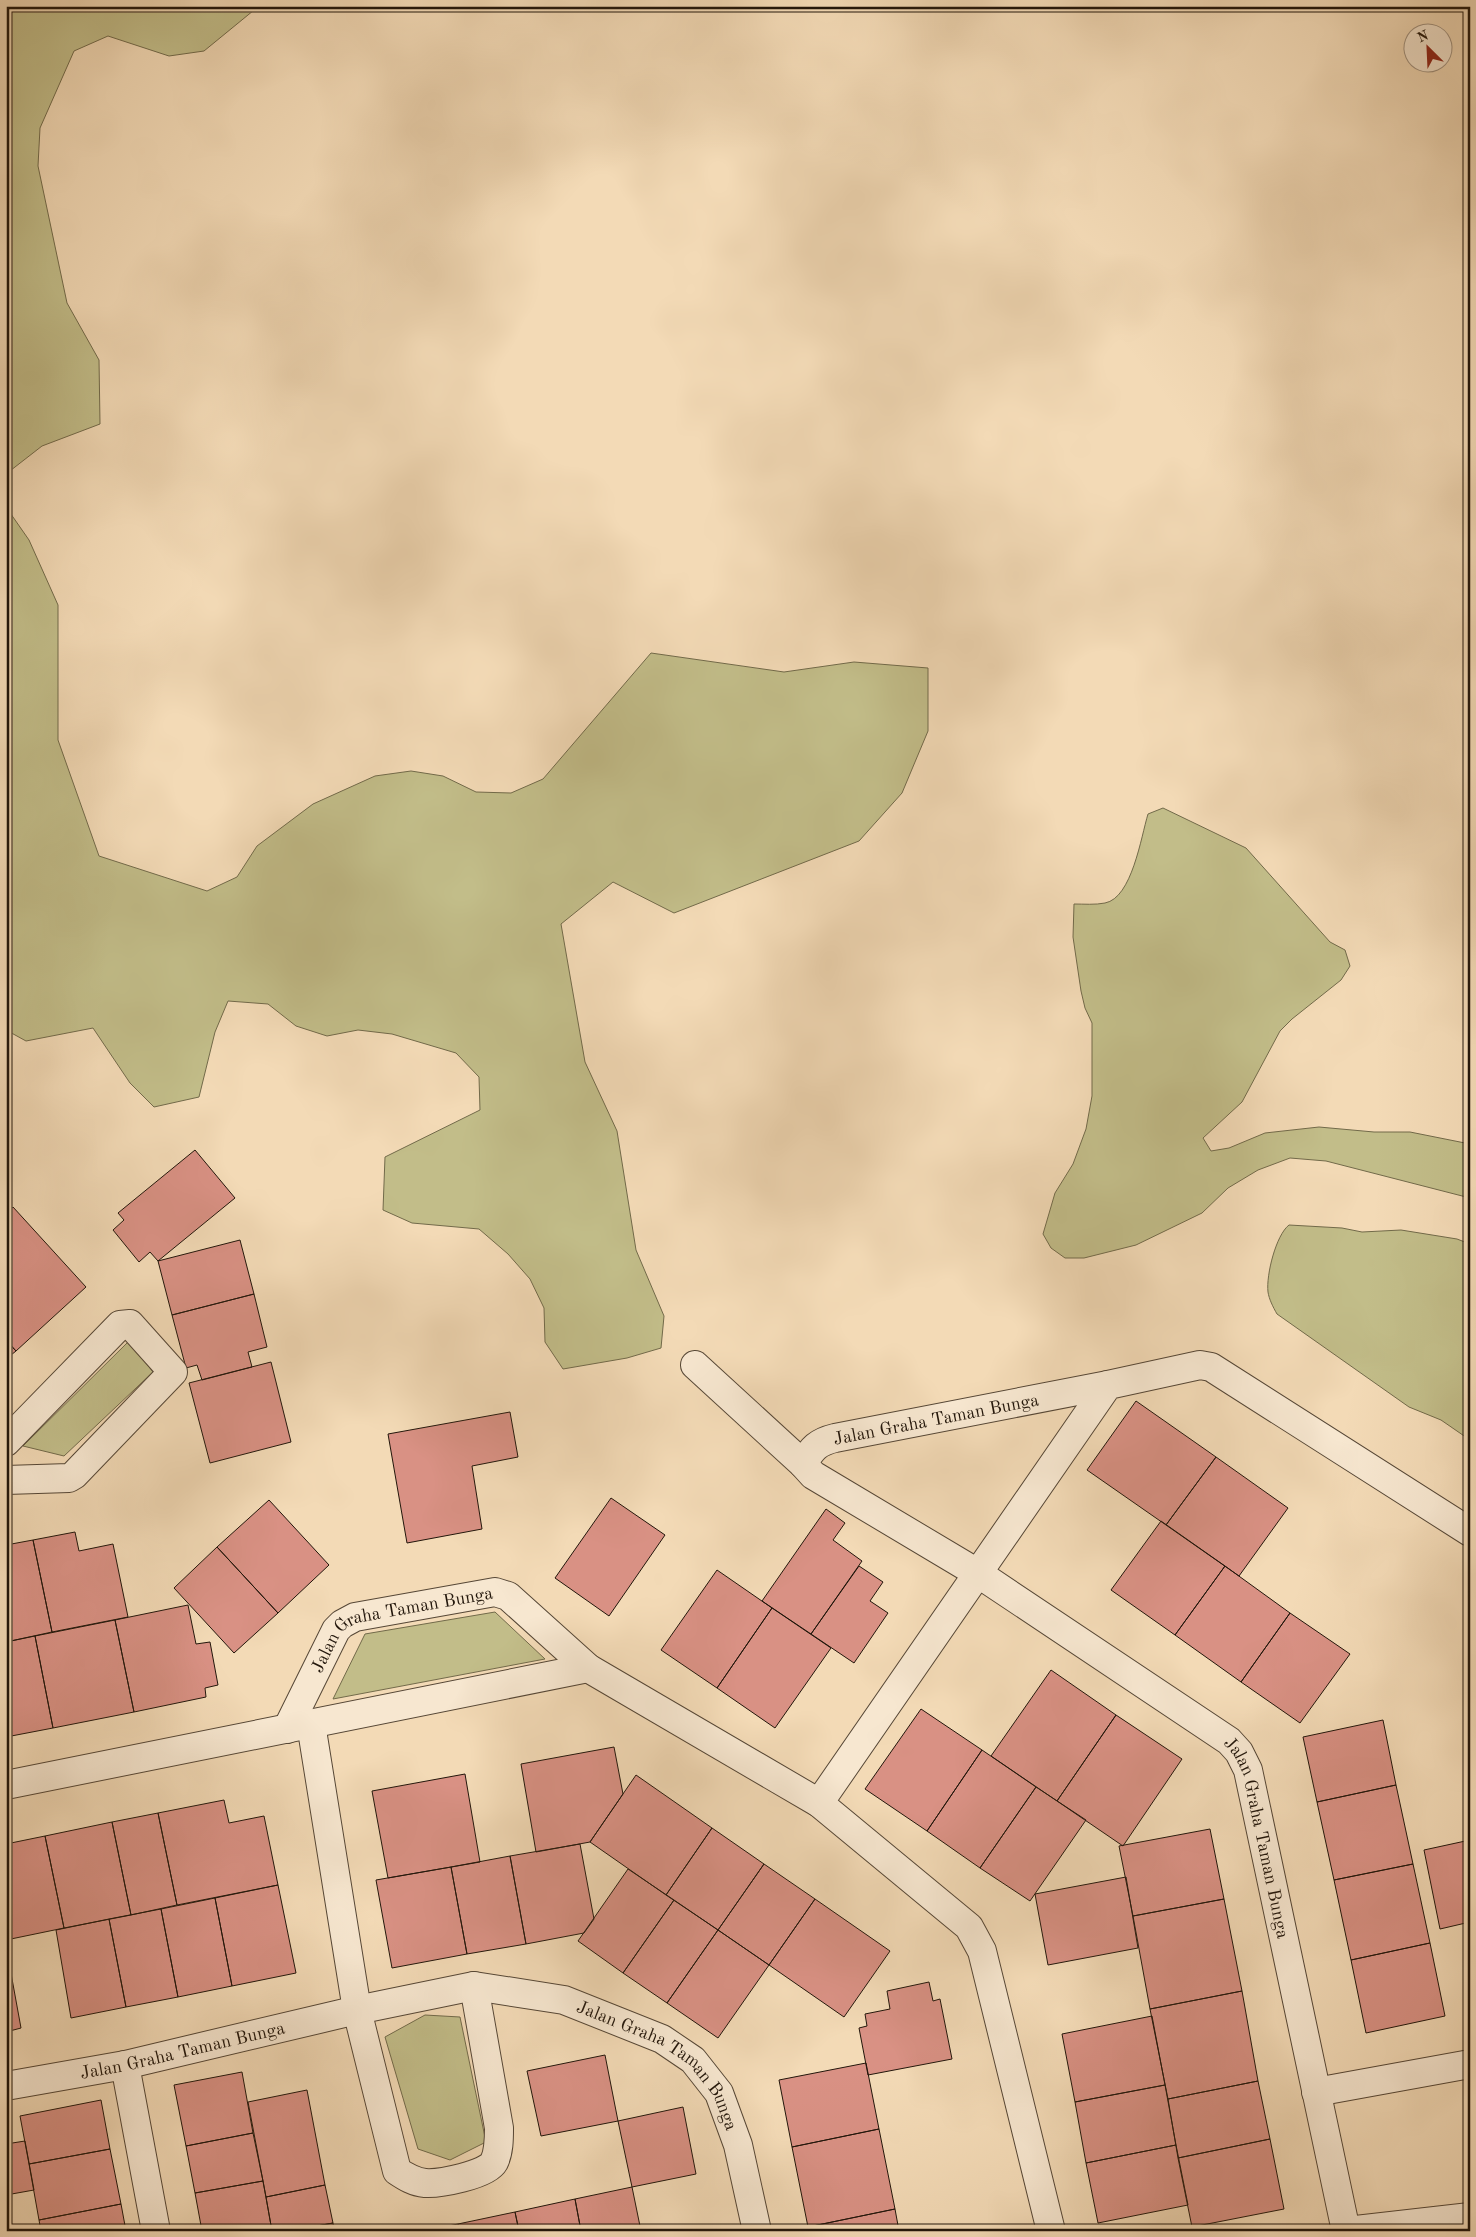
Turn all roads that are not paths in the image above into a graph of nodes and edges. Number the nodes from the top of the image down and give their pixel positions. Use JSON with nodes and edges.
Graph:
{"nodes":[{"id":1,"x":695,"y":1365,"type":"dead end"},
{"id":2,"x":1108,"y":1386,"type":"junction"},
{"id":3,"x":6,"y":1442,"type":"edge"},
{"id":4,"x":802,"y":1464,"type":"junction"},
{"id":5,"x":6,"y":1480,"type":"edge"},
{"id":6,"x":1470,"y":1532,"type":"edge"},
{"id":7,"x":979,"y":1574,"type":"junction"},
{"id":8,"x":588,"y":1668,"type":"junction"},
{"id":9,"x":299,"y":1726,"type":"junction"},
{"id":10,"x":6,"y":1785,"type":"edge"},
{"id":11,"x":819,"y":1803,"type":"junction"},
{"id":12,"x":474,"y":1986,"type":"junction"},
{"id":13,"x":357,"y":2010,"type":"junction"},
{"id":14,"x":1470,"y":2064,"type":"edge"},
{"id":15,"x":125,"y":2065,"type":"junction"},
{"id":16,"x":6,"y":2086,"type":"edge"},
{"id":17,"x":1316,"y":2092,"type":"junction"},
{"id":18,"x":1470,"y":2218,"type":"edge"},
{"id":19,"x":156,"y":2231,"type":"edge"},
{"id":20,"x":757,"y":2231,"type":"edge"},
{"id":21,"x":1051,"y":2231,"type":"edge"},
{"id":22,"x":1346,"y":2231,"type":"edge"}],
"edges":[{"from":1,"to":4,"type":"street"},
{"from":2,"to":4,"type":"street","name":"Jalan Graha Taman Bunga"},
{"from":2,"to":6,"type":"street","name":"Jalan Graha Taman Bunga"},
{"from":2,"to":7,"type":"street"},
{"from":3,"to":5,"type":"street"},
{"from":4,"to":7,"type":"street","name":"Jalan Graha Taman Bunga"},
{"from":7,"to":11,"type":"street"},
{"from":7,"to":17,"type":"street","name":"Jalan Graha Taman Bunga"},
{"from":8,"to":9,"type":"street"},
{"from":8,"to":9,"type":"street","name":"Jalan Graha Taman Bunga"},
{"from":8,"to":11,"type":"street","name":"Jalan Graha Taman Bunga"},
{"from":9,"to":10,"type":"street"},
{"from":9,"to":13,"type":"street"},
{"from":11,"to":21,"type":"street","name":"Jalan Graha Taman Bunga"},
{"from":12,"to":13,"type":"street","name":"Jalan Graha Taman Bunga"},
{"from":12,"to":13,"type":"street"},
{"from":12,"to":20,"type":"street","name":"Jalan Graha Taman Bunga"},
{"from":13,"to":15,"type":"street","name":"Jalan Graha Taman Bunga"},
{"from":14,"to":17,"type":"street"},
{"from":15,"to":16,"type":"street","name":"Jalan Graha Taman Bunga"},
{"from":15,"to":19,"type":"street"},
{"from":17,"to":22,"type":"street","name":"Jalan Graha Taman Bunga"},
{"from":18,"to":22,"type":"street"}]}
